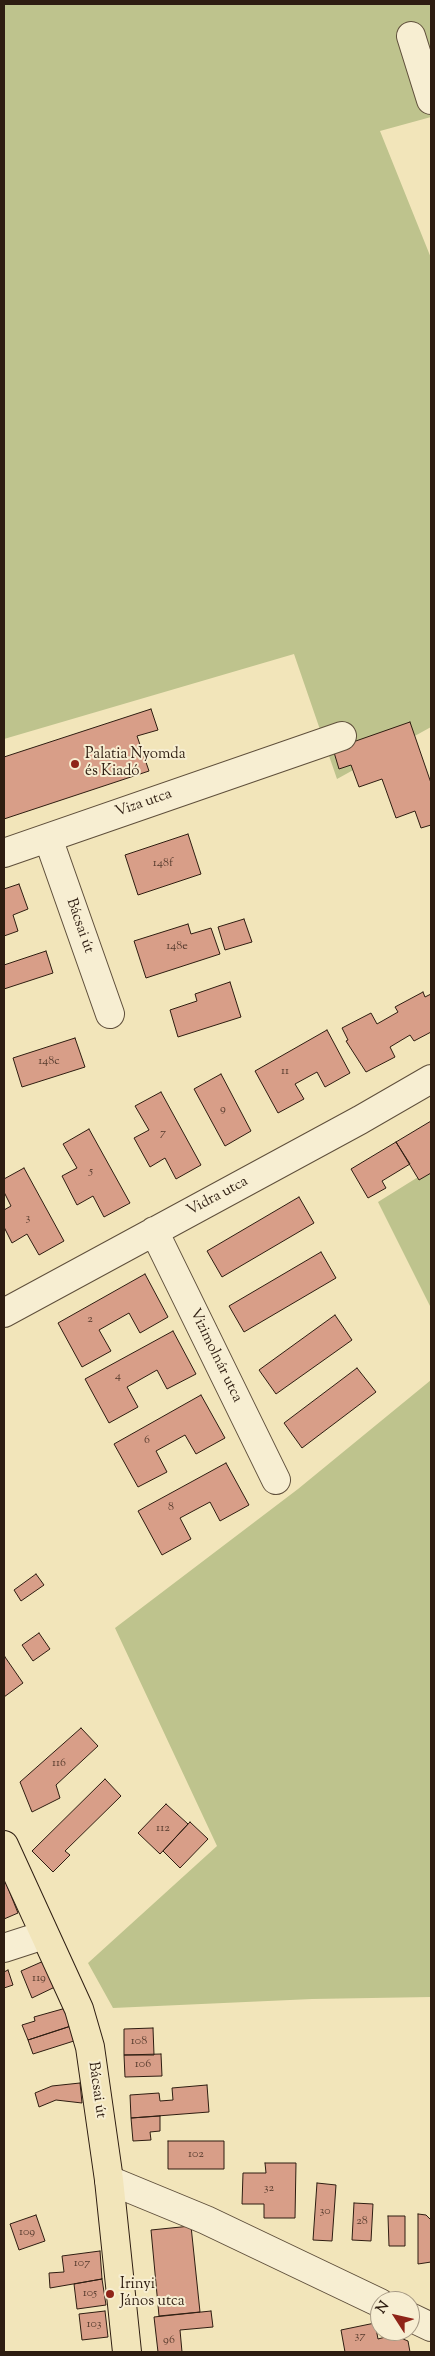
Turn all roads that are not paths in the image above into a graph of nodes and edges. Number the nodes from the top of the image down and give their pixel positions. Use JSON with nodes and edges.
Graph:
{"nodes":[{"id":1,"x":411,"y":36,"type":"dead end"},
{"id":2,"x":431,"y":100,"type":"edge"},
{"id":3,"x":342,"y":736,"type":"dead end"},
{"id":4,"x":48,"y":838,"type":"junction"},
{"id":5,"x":4,"y":854,"type":"edge"},
{"id":6,"x":110,"y":1014,"type":"dead end"},
{"id":7,"x":431,"y":1079,"type":"edge"},
{"id":8,"x":154,"y":1231,"type":"junction"},
{"id":9,"x":4,"y":1313,"type":"edge"},
{"id":10,"x":276,"y":1480,"type":"dead end"},
{"id":11,"x":4,"y":1845,"type":"edge"},
{"id":12,"x":44,"y":1935,"type":"junction"},
{"id":13,"x":4,"y":1948,"type":"edge"},
{"id":14,"x":109,"y":2180,"type":"junction"},
{"id":15,"x":370,"y":2298,"type":"edge"},
{"id":16,"x":127,"y":2352,"type":"edge"}],
"edges":[{"from":1,"to":2,"type":"street"},
{"from":3,"to":4,"type":"street","name":"Viza utca"},
{"from":4,"to":5,"type":"street","name":"Viza utca"},
{"from":4,"to":6,"type":"street","name":"Bácsai út"},
{"from":7,"to":8,"type":"street","name":"Vidra utca"},
{"from":8,"to":9,"type":"street","name":"Vidra utca"},
{"from":8,"to":10,"type":"street","name":"Vizimolnár utca"},
{"from":11,"to":12,"type":"main road","name":"Bácsai út"},
{"from":12,"to":13,"type":"street"},
{"from":12,"to":14,"type":"main road","name":"Bácsai út"},
{"from":14,"to":15,"type":"street"},
{"from":14,"to":16,"type":"main road","name":"Bácsai út"}]}
